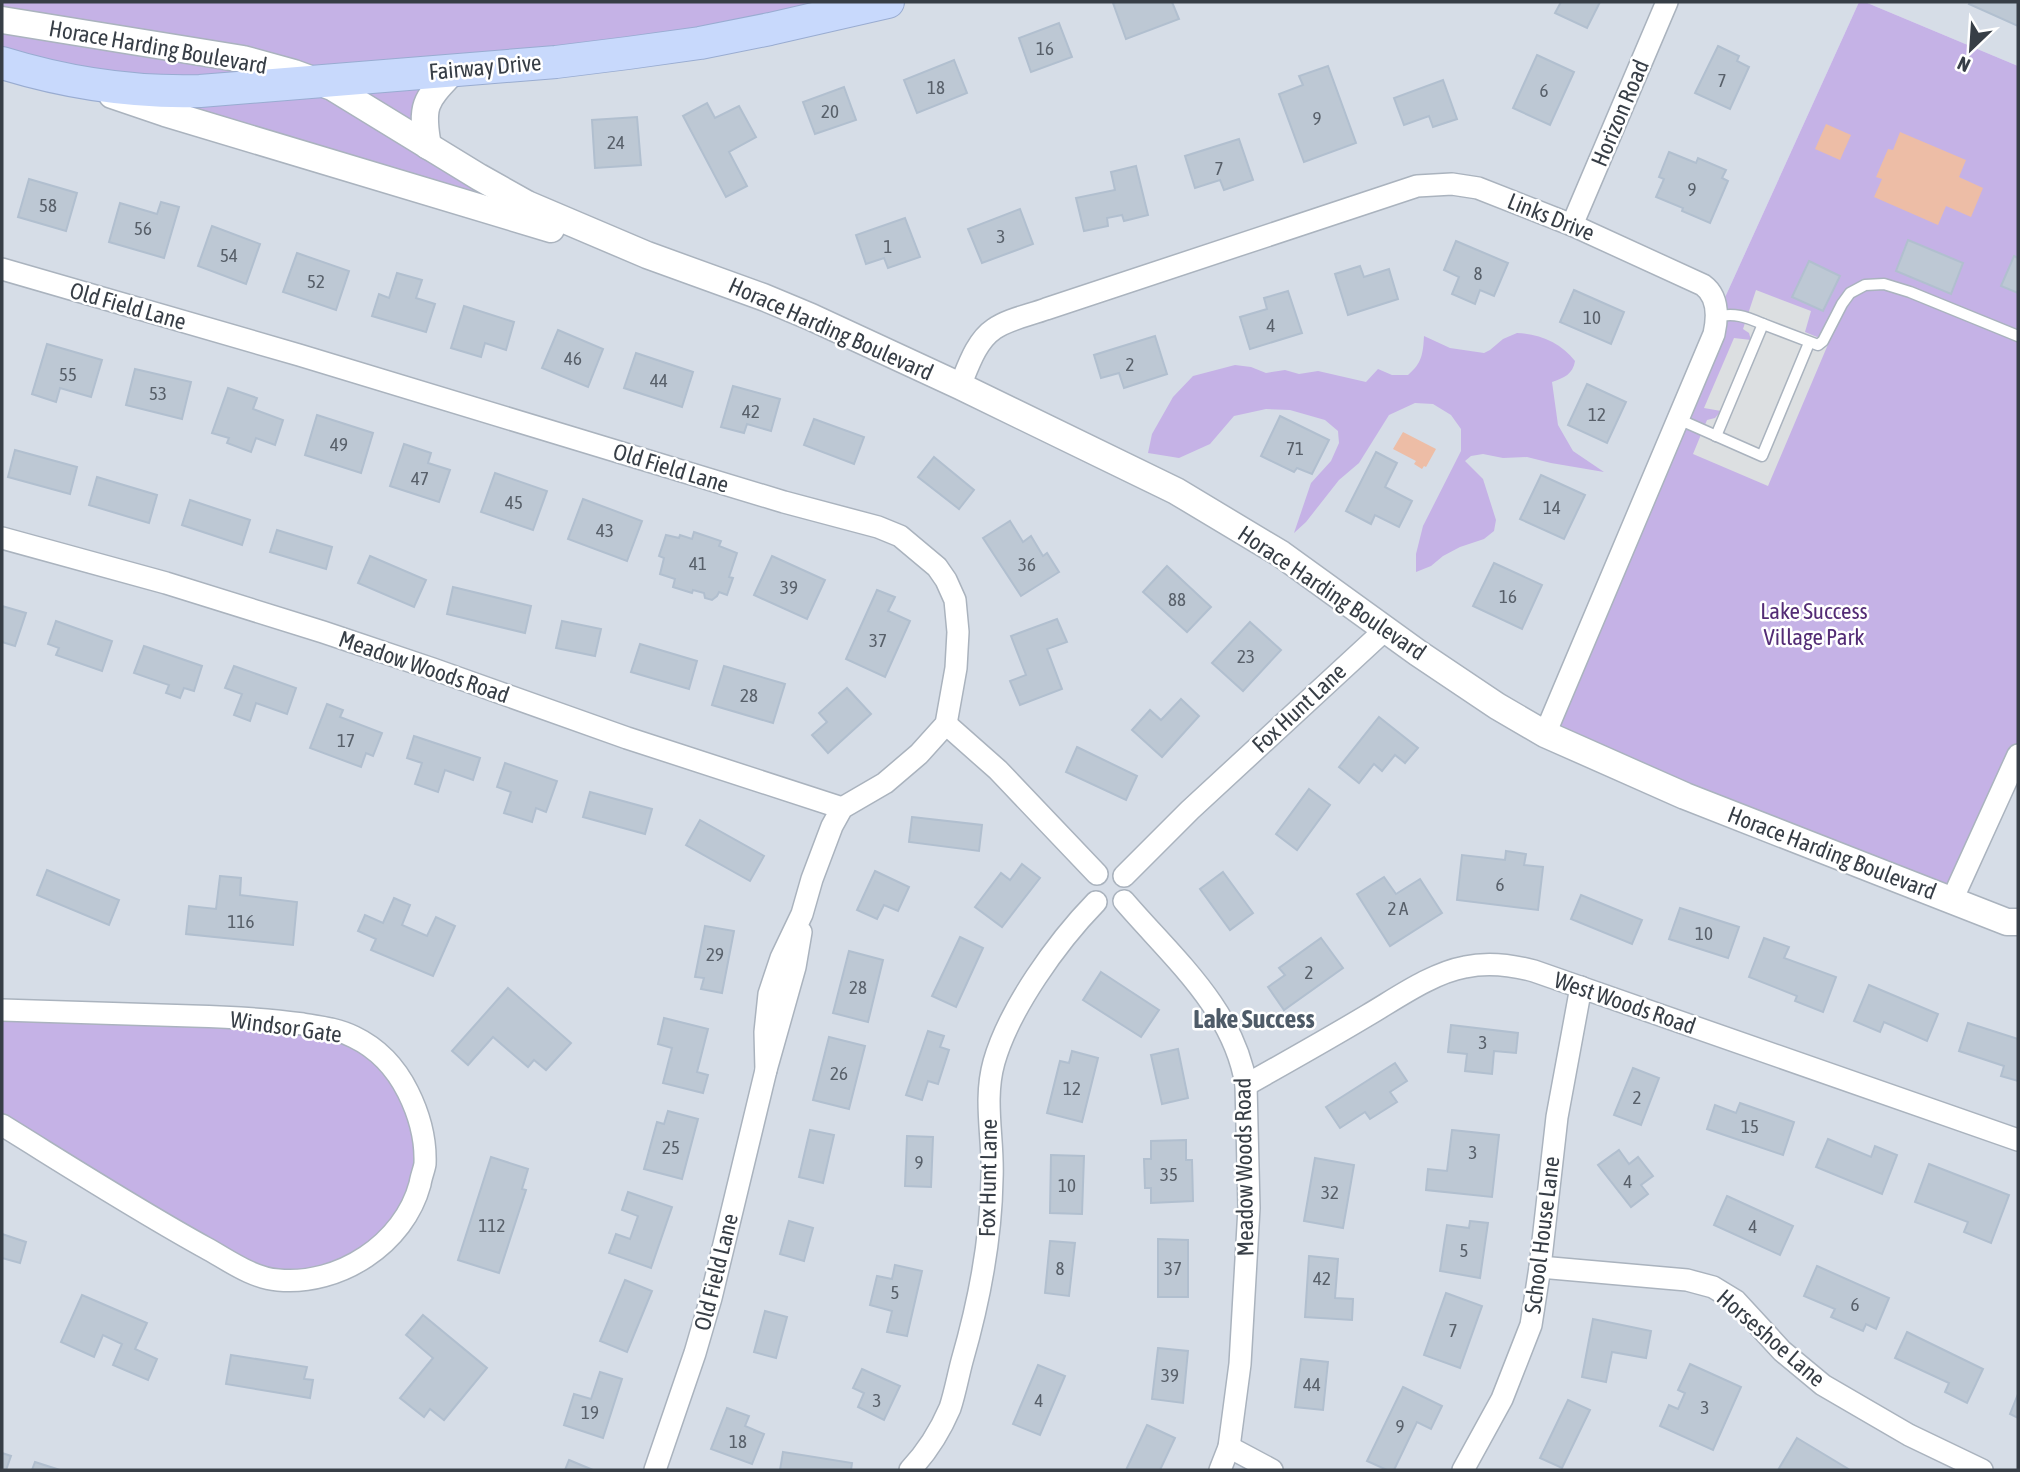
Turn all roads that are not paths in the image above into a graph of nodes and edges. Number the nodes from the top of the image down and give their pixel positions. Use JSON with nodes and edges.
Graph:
{"nodes":[{"id":1,"x":888,"y":2,"type":"edge"},
{"id":2,"x":1667,"y":2,"type":"edge"},
{"id":3,"x":2,"y":20,"type":"edge"},
{"id":4,"x":2,"y":63,"type":"edge"},
{"id":5,"x":455,"y":69,"type":"junction"},
{"id":6,"x":316,"y":81,"type":"junction"},
{"id":7,"x":78,"y":83,"type":"junction"},
{"id":8,"x":428,"y":146,"type":"junction"},
{"id":9,"x":1572,"y":225,"type":"junction"},
{"id":10,"x":647,"y":255,"type":"junction"},
{"id":11,"x":2,"y":270,"type":"edge"},
{"id":12,"x":1716,"y":317,"type":"junction"},
{"id":13,"x":1763,"y":324,"type":"junction"},
{"id":14,"x":2018,"y":336,"type":"edge"},
{"id":15,"x":1809,"y":343,"type":"junction"},
{"id":16,"x":960,"y":386,"type":"junction"},
{"id":17,"x":1678,"y":419,"type":"junction"},
{"id":18,"x":1716,"y":436,"type":"junction"},
{"id":19,"x":2,"y":538,"type":"edge"},
{"id":20,"x":1386,"y":629,"type":"junction"},
{"id":21,"x":946,"y":724,"type":"junction"},
{"id":22,"x":1545,"y":734,"type":"junction"},
{"id":23,"x":2018,"y":755,"type":"edge"},
{"id":24,"x":842,"y":808,"type":"junction"},
{"id":25,"x":1097,"y":874,"type":"junction"},
{"id":26,"x":1124,"y":876,"type":"junction"},
{"id":27,"x":1952,"y":900,"type":"junction"},
{"id":28,"x":1124,"y":901,"type":"junction"},
{"id":29,"x":1096,"y":902,"type":"junction"},
{"id":30,"x":2015,"y":923,"type":"edge"},
{"id":31,"x":1581,"y":988,"type":"junction"},
{"id":32,"x":2,"y":1010,"type":"edge"},
{"id":33,"x":1246,"y":1085,"type":"junction"},
{"id":34,"x":2,"y":1125,"type":"edge"},
{"id":35,"x":2018,"y":1140,"type":"edge"},
{"id":36,"x":1541,"y":1267,"type":"junction"},
{"id":37,"x":1229,"y":1447,"type":"junction"},
{"id":38,"x":655,"y":1470,"type":"edge"},
{"id":39,"x":910,"y":1470,"type":"edge"},
{"id":40,"x":1220,"y":1470,"type":"edge"},
{"id":41,"x":1272,"y":1470,"type":"edge"},
{"id":42,"x":1463,"y":1470,"type":"edge"},
{"id":43,"x":1982,"y":1470,"type":"edge"}],
"edges":[{"from":1,"to":5,"type":"main road","name":"Fairway Drive"},
{"from":2,"to":9,"type":"street","name":"Horizon Road"},
{"from":3,"to":6,"type":"street","name":"Horace Harding Boulevard"},
{"from":4,"to":7,"type":"main road","name":"Horace Harding Boulevard"},
{"from":5,"to":6,"type":"main road","name":"Fairway Drive"},
{"from":5,"to":8,"type":"street"},
{"from":6,"to":7,"type":"main road","name":"Fairway Drive"},
{"from":6,"to":8,"type":"street","name":"Horace Harding Boulevard"},
{"from":7,"to":10,"type":"street","name":"Horace Harding Boulevard"},
{"from":8,"to":10,"type":"street","name":"Horace Harding Boulevard"},
{"from":9,"to":12,"type":"street","name":"Links Drive"},
{"from":9,"to":16,"type":"street","name":"Links Drive"},
{"from":10,"to":16,"type":"street","name":"Horace Harding Boulevard"},
{"from":11,"to":21,"type":"street","name":"Old Field Lane"},
{"from":12,"to":13,"type":"lane"},
{"from":12,"to":17,"type":"street"},
{"from":13,"to":15,"type":"lane"},
{"from":13,"to":18,"type":"lane"},
{"from":14,"to":15,"type":"lane"},
{"from":15,"to":18,"type":"lane"},
{"from":16,"to":20,"type":"street","name":"Horace Harding Boulevard"},
{"from":17,"to":18,"type":"lane"},
{"from":17,"to":22,"type":"street"},
{"from":19,"to":24,"type":"street","name":"Meadow Woods Road"},
{"from":20,"to":22,"type":"street","name":"Horace Harding Boulevard"},
{"from":20,"to":26,"type":"street","name":"Fox Hunt Lane"},
{"from":21,"to":24,"type":"street"},
{"from":21,"to":25,"type":"street"},
{"from":22,"to":27,"type":"street","name":"Horace Harding Boulevard"},
{"from":23,"to":27,"type":"street"},
{"from":24,"to":38,"type":"street","name":"Old Field Lane"},
{"from":25,"to":26,"type":"street"},
{"from":25,"to":29,"type":"street"},
{"from":26,"to":28,"type":"street"},
{"from":27,"to":30,"type":"street","name":"Horace Harding Boulevard"},
{"from":28,"to":29,"type":"street"},
{"from":28,"to":33,"type":"street","name":"Meadow Woods Road"},
{"from":29,"to":39,"type":"street","name":"Fox Hunt Lane"},
{"from":31,"to":33,"type":"street","name":"West Woods Road"},
{"from":31,"to":35,"type":"street","name":"West Woods Road"},
{"from":31,"to":36,"type":"street","name":"School House Lane"},
{"from":32,"to":34,"type":"street","name":"Windsor Gate"},
{"from":33,"to":37,"type":"street","name":"Meadow Woods Road"},
{"from":36,"to":42,"type":"street","name":"School House Lane"},
{"from":36,"to":43,"type":"street","name":"Horseshoe Lane"},
{"from":37,"to":40,"type":"street","name":"Meadow Woods Road"},
{"from":37,"to":41,"type":"street"}]}
